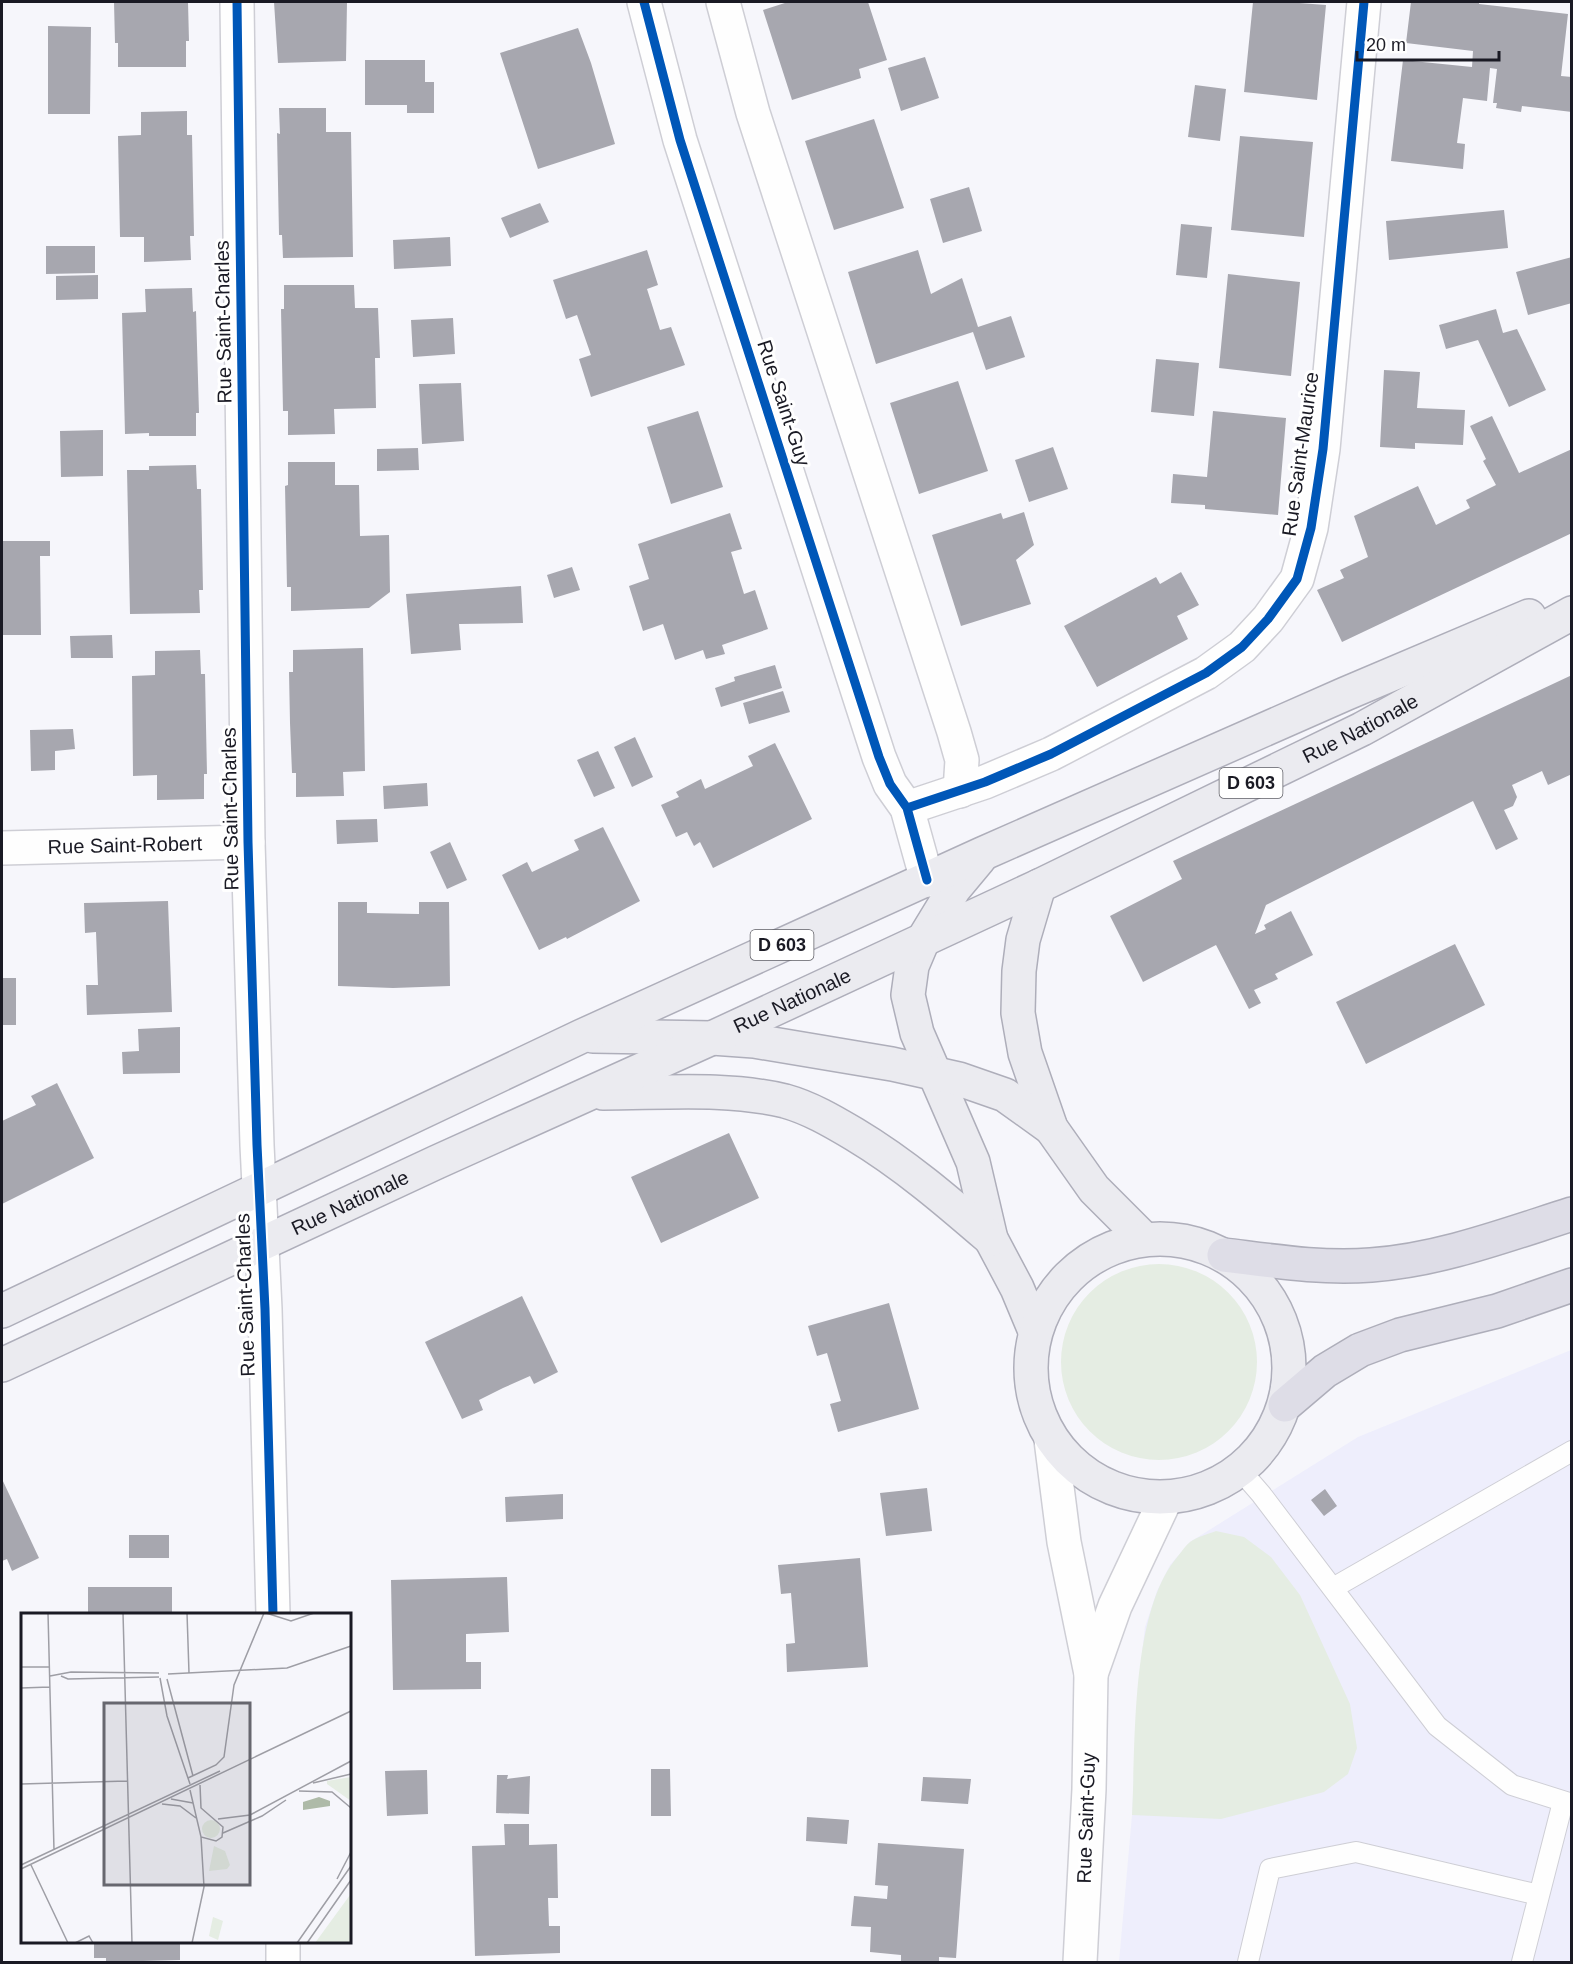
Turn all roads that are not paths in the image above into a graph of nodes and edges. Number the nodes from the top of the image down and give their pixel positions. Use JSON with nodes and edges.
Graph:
{"nodes":[{"id":1,"x":237,"y":2,"type":"edge"},
{"id":2,"x":644,"y":2,"type":"edge"},
{"id":3,"x":723,"y":2,"type":"edge"},
{"id":4,"x":1364,"y":2,"type":"edge"},
{"id":5,"x":1572,"y":597,"type":"edge"},
{"id":6,"x":1572,"y":614,"type":"edge"},
{"id":7,"x":960,"y":791,"type":"junction"},
{"id":8,"x":907,"y":808,"type":"junction"},
{"id":9,"x":248,"y":842,"type":"junction"},
{"id":10,"x":2,"y":848,"type":"edge"},
{"id":11,"x":982,"y":854,"type":"junction"},
{"id":12,"x":927,"y":880,"type":"junction"},
{"id":13,"x":1039,"y":886,"type":"junction"},
{"id":14,"x":923,"y":940,"type":"junction"},
{"id":15,"x":582,"y":1036,"type":"junction"},
{"id":16,"x":712,"y":1038,"type":"junction"},
{"id":17,"x":935,"y":1074,"type":"junction"},
{"id":18,"x":590,"y":1094,"type":"junction"},
{"id":19,"x":1051,"y":1128,"type":"junction"},
{"id":20,"x":259,"y":1190,"type":"junction"},
{"id":21,"x":1572,"y":1214,"type":"edge"},
{"id":22,"x":991,"y":1239,"type":"junction"},
{"id":23,"x":1144,"y":1239,"type":"junction"},
{"id":24,"x":262,"y":1244,"type":"junction"},
{"id":25,"x":1224,"y":1255,"type":"junction"},
{"id":26,"x":1572,"y":1285,"type":"edge"},
{"id":27,"x":2,"y":1311,"type":"edge"},
{"id":28,"x":1035,"y":1331,"type":"junction"},
{"id":29,"x":2,"y":1365,"type":"edge"},
{"id":30,"x":1285,"y":1405,"type":"junction"},
{"id":31,"x":1051,"y":1440,"type":"junction"},
{"id":32,"x":1572,"y":1451,"type":"edge"},
{"id":33,"x":1241,"y":1471,"type":"junction"},
{"id":34,"x":1166,"y":1498,"type":"junction"},
{"id":35,"x":1333,"y":1588,"type":"junction"},
{"id":36,"x":273,"y":1613,"type":"edge"},
{"id":37,"x":1091,"y":1674,"type":"junction"},
{"id":38,"x":1567,"y":1803,"type":"edge"},
{"id":39,"x":1539,"y":1895,"type":"junction"},
{"id":40,"x":283,"y":1943,"type":"edge"},
{"id":41,"x":283,"y":1962,"type":"edge"},
{"id":42,"x":1080,"y":1962,"type":"edge"},
{"id":43,"x":1248,"y":1962,"type":"edge"},
{"id":44,"x":1522,"y":1962,"type":"edge"}],
"edges":[{"from":1,"to":9,"type":"street","name":"Rue Saint-Charles"},
{"from":2,"to":8,"type":"street","name":"Rue Saint-Guy"},
{"from":3,"to":7,"type":"street"},
{"from":4,"to":7,"type":"street","name":"Rue Saint-Maurice"},
{"from":5,"to":11,"type":"main road","name":"Rue Nationale","number":"D 603"},
{"from":6,"to":13,"type":"main road","name":"Rue Nationale","number":"D 603"},
{"from":7,"to":8,"type":"street"},
{"from":8,"to":12,"type":"street","name":"Rue Saint-Guy"},
{"from":9,"to":10,"type":"street","name":"Rue Saint-Robert"},
{"from":9,"to":20,"type":"street","name":"Rue Saint-Charles"},
{"from":11,"to":12,"type":"main road","name":"Rue Nationale","number":"D 603"},
{"from":11,"to":14,"type":"main road"},
{"from":12,"to":15,"type":"main road","name":"Rue Nationale","number":"D 603"},
{"from":13,"to":14,"type":"main road","name":"Rue Nationale","number":"D 603"},
{"from":13,"to":19,"type":"main road"},
{"from":14,"to":16,"type":"main road","name":"Rue Nationale","number":"D 603"},
{"from":14,"to":17,"type":"main road"},
{"from":15,"to":16,"type":"main road"},
{"from":15,"to":20,"type":"main road","name":"Rue Nationale","number":"D 603"},
{"from":16,"to":17,"type":"main road"},
{"from":16,"to":18,"type":"main road","name":"Rue Nationale","number":"D 603"},
{"from":17,"to":19,"type":"main road"},
{"from":17,"to":22,"type":"main road"},
{"from":18,"to":22,"type":"main road"},
{"from":18,"to":24,"type":"main road","name":"Rue Nationale","number":"D 603"},
{"from":19,"to":23,"type":"main road"},
{"from":20,"to":24,"type":"street","name":"Rue Saint-Charles"},
{"from":20,"to":27,"type":"main road","name":"Rue Nationale","number":"D 603"},
{"from":21,"to":25,"type":"highway"},
{"from":22,"to":28,"type":"main road"},
{"from":23,"to":25,"type":"main road"},
{"from":23,"to":28,"type":"main road"},
{"from":24,"to":29,"type":"main road","name":"Rue Nationale","number":"D 603"},
{"from":24,"to":36,"type":"street","name":"Rue Saint-Charles"},
{"from":25,"to":30,"type":"main road"},
{"from":26,"to":30,"type":"highway"},
{"from":28,"to":31,"type":"main road"},
{"from":30,"to":33,"type":"main road"},
{"from":31,"to":34,"type":"main road"},
{"from":31,"to":37,"type":"street","name":"Rue Saint-Guy"},
{"from":32,"to":35,"type":"lane"},
{"from":33,"to":34,"type":"main road"},
{"from":33,"to":35,"type":"lane"},
{"from":34,"to":37,"type":"street","name":"Rue Saint-Guy"},
{"from":35,"to":38,"type":"lane"},
{"from":37,"to":42,"type":"street","name":"Rue Saint-Guy"},
{"from":38,"to":39,"type":"lane"},
{"from":39,"to":43,"type":"lane"},
{"from":39,"to":44,"type":"lane"},
{"from":40,"to":41,"type":"street"}]}
